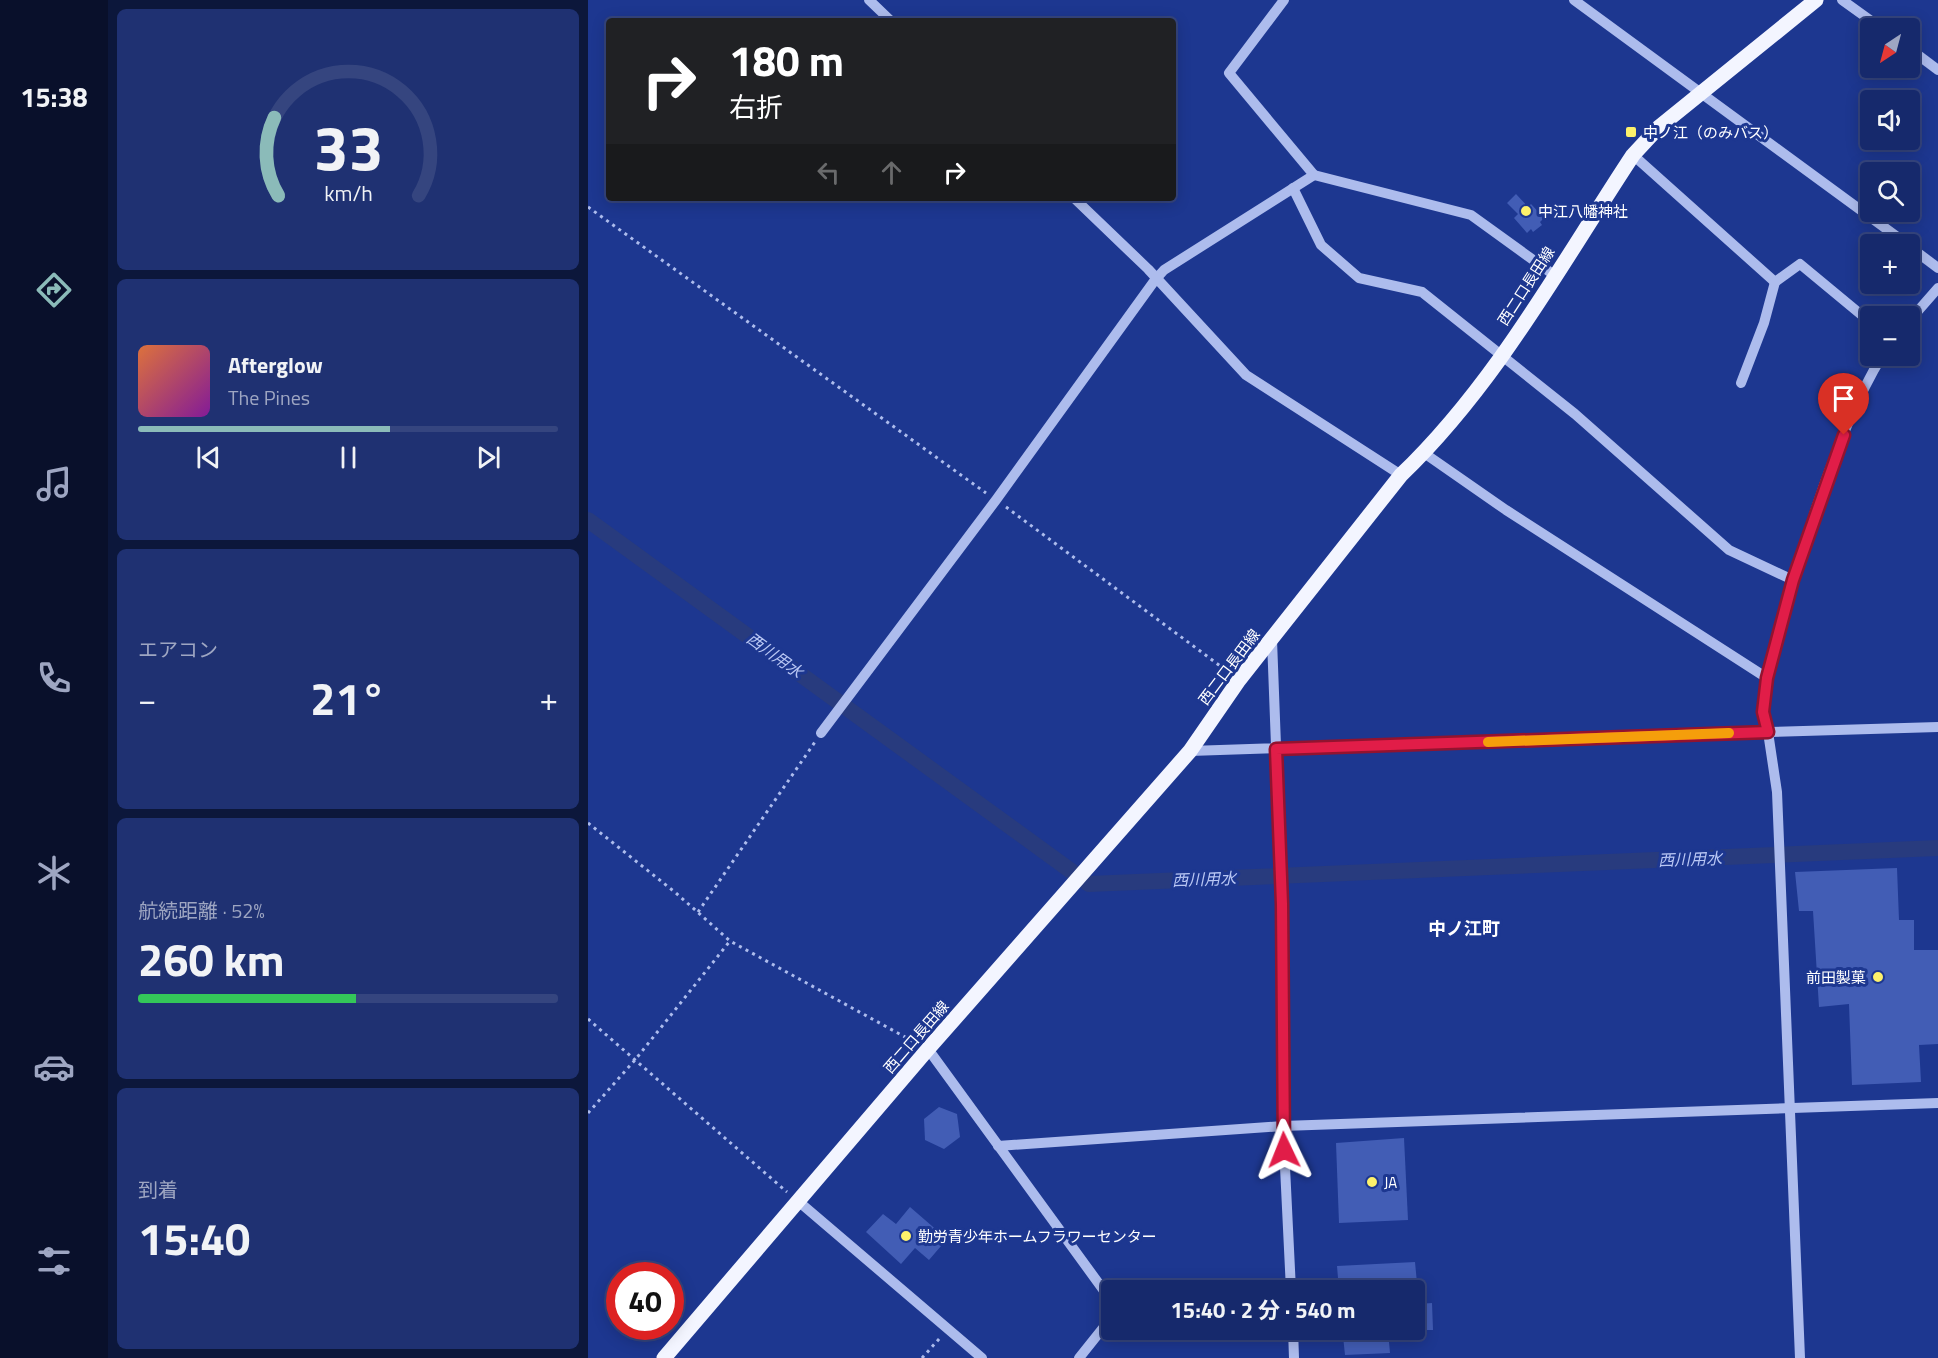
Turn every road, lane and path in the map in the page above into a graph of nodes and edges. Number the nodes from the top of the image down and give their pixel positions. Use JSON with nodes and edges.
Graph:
{"nodes":[{"id":1,"x":869,"y":0,"type":"edge"},
{"id":2,"x":1284,"y":0,"type":"edge"},
{"id":3,"x":1574,"y":0,"type":"edge"},
{"id":4,"x":1816,"y":0,"type":"edge"},
{"id":5,"x":1842,"y":0,"type":"edge"},
{"id":6,"x":888,"y":18,"type":"edge"},
{"id":7,"x":1867,"y":18,"type":"edge"},
{"id":8,"x":1920,"y":56,"type":"edge"},
{"id":9,"x":1938,"y":70,"type":"edge"},
{"id":10,"x":1701,"y":93,"type":"junction"},
{"id":11,"x":1633,"y":155,"type":"junction"},
{"id":12,"x":1314,"y":175,"type":"junction"},
{"id":13,"x":1293,"y":188,"type":"junction"},
{"id":14,"x":1077,"y":201,"type":"edge"},
{"id":15,"x":588,"y":207,"type":"edge"},
{"id":16,"x":1892,"y":234,"type":"edge"},
{"id":17,"x":1920,"y":255,"type":"edge"},
{"id":18,"x":1938,"y":268,"type":"edge"},
{"id":19,"x":1554,"y":275,"type":"junction"},
{"id":20,"x":1155,"y":279,"type":"junction"},
{"id":21,"x":1775,"y":282,"type":"junction"},
{"id":22,"x":1938,"y":288,"type":"edge"},
{"id":23,"x":1920,"y":309,"type":"edge"},
{"id":24,"x":1860,"y":314,"type":"edge"},
{"id":25,"x":1502,"y":356,"type":"junction"},
{"id":26,"x":1876,"y":366,"type":"edge"},
{"id":27,"x":1741,"y":383,"type":"dead end"},
{"id":28,"x":1424,"y":453,"type":"junction"},
{"id":29,"x":1401,"y":475,"type":"junction"},
{"id":30,"x":996,"y":500,"type":"junction"},
{"id":31,"x":1793,"y":580,"type":"junction"},
{"id":32,"x":1272,"y":640,"type":"junction"},
{"id":33,"x":1767,"y":678,"type":"junction"},
{"id":34,"x":1239,"y":680,"type":"junction"},
{"id":35,"x":1938,"y":727,"type":"edge"},
{"id":36,"x":1768,"y":732,"type":"junction"},
{"id":37,"x":821,"y":734,"type":"joint"},
{"id":38,"x":1276,"y":749,"type":"junction"},
{"id":39,"x":1190,"y":751,"type":"junction"},
{"id":40,"x":588,"y":823,"type":"edge"},
{"id":41,"x":698,"y":912,"type":"junction"},
{"id":42,"x":730,"y":941,"type":"junction"},
{"id":43,"x":588,"y":1019,"type":"edge"},
{"id":44,"x":928,"y":1049,"type":"junction"},
{"id":45,"x":635,"y":1060,"type":"junction"},
{"id":46,"x":1938,"y":1103,"type":"edge"},
{"id":47,"x":1790,"y":1110,"type":"junction"},
{"id":48,"x":588,"y":1113,"type":"edge"},
{"id":49,"x":1283,"y":1126,"type":"junction"},
{"id":50,"x":998,"y":1146,"type":"junction"},
{"id":51,"x":798,"y":1201,"type":"junction"},
{"id":52,"x":1291,"y":1280,"type":"edge"},
{"id":53,"x":947,"y":1329,"type":"junction"},
{"id":54,"x":1293,"y":1340,"type":"edge"},
{"id":55,"x":664,"y":1358,"type":"edge"},
{"id":56,"x":922,"y":1358,"type":"edge"},
{"id":57,"x":982,"y":1358,"type":"edge"},
{"id":58,"x":1079,"y":1358,"type":"edge"},
{"id":59,"x":1294,"y":1358,"type":"edge"},
{"id":60,"x":1800,"y":1358,"type":"edge"}],
"edges":[{"from":1,"to":6,"type":"street"},
{"from":2,"to":12,"type":"street"},
{"from":3,"to":10,"type":"street"},
{"from":4,"to":10,"type":"main road","name":"西二口長田線"},
{"from":5,"to":7,"type":"street"},
{"from":8,"to":9,"type":"street"},
{"from":10,"to":11,"type":"main road","name":"西二口長田線"},
{"from":10,"to":16,"type":"street"},
{"from":11,"to":19,"type":"main road","name":"西二口長田線"},
{"from":11,"to":21,"type":"street"},
{"from":12,"to":13,"type":"street"},
{"from":12,"to":19,"type":"street"},
{"from":13,"to":20,"type":"street"},
{"from":13,"to":25,"type":"street"},
{"from":14,"to":20,"type":"street"},
{"from":15,"to":30,"type":"path"},
{"from":17,"to":18,"type":"street"},
{"from":19,"to":25,"type":"main road","name":"西二口長田線"},
{"from":20,"to":29,"type":"street"},
{"from":20,"to":30,"type":"street"},
{"from":21,"to":24,"type":"street"},
{"from":21,"to":27,"type":"street"},
{"from":22,"to":23,"type":"street"},
{"from":25,"to":28,"type":"main road","name":"西二口長田線"},
{"from":25,"to":31,"type":"street"},
{"from":26,"to":31,"type":"street"},
{"from":28,"to":29,"type":"main road","name":"西二口長田線"},
{"from":28,"to":33,"type":"street"},
{"from":29,"to":32,"type":"main road","name":"西二口長田線"},
{"from":30,"to":34,"type":"path"},
{"from":30,"to":37,"type":"street"},
{"from":31,"to":33,"type":"street"},
{"from":32,"to":34,"type":"main road","name":"西二口長田線"},
{"from":32,"to":38,"type":"street"},
{"from":33,"to":36,"type":"street"},
{"from":34,"to":39,"type":"main road","name":"西二口長田線"},
{"from":35,"to":36,"type":"street"},
{"from":36,"to":38,"type":"street"},
{"from":36,"to":47,"type":"street"},
{"from":37,"to":41,"type":"path"},
{"from":38,"to":39,"type":"street"},
{"from":38,"to":49,"type":"street"},
{"from":39,"to":44,"type":"main road","name":"西二口長田線"},
{"from":40,"to":41,"type":"path"},
{"from":41,"to":42,"type":"path"},
{"from":42,"to":44,"type":"path"},
{"from":42,"to":45,"type":"path"},
{"from":43,"to":45,"type":"path"},
{"from":44,"to":50,"type":"street"},
{"from":44,"to":51,"type":"main road","name":"西二口長田線"},
{"from":45,"to":48,"type":"path"},
{"from":45,"to":51,"type":"path"},
{"from":46,"to":47,"type":"street"},
{"from":47,"to":49,"type":"street"},
{"from":47,"to":60,"type":"street"},
{"from":49,"to":50,"type":"street"},
{"from":49,"to":52,"type":"street"},
{"from":50,"to":58,"type":"street"},
{"from":51,"to":53,"type":"street"},
{"from":51,"to":55,"type":"main road","name":"西二口長田線"},
{"from":53,"to":56,"type":"path"},
{"from":53,"to":57,"type":"street"},
{"from":54,"to":59,"type":"street"}]}
